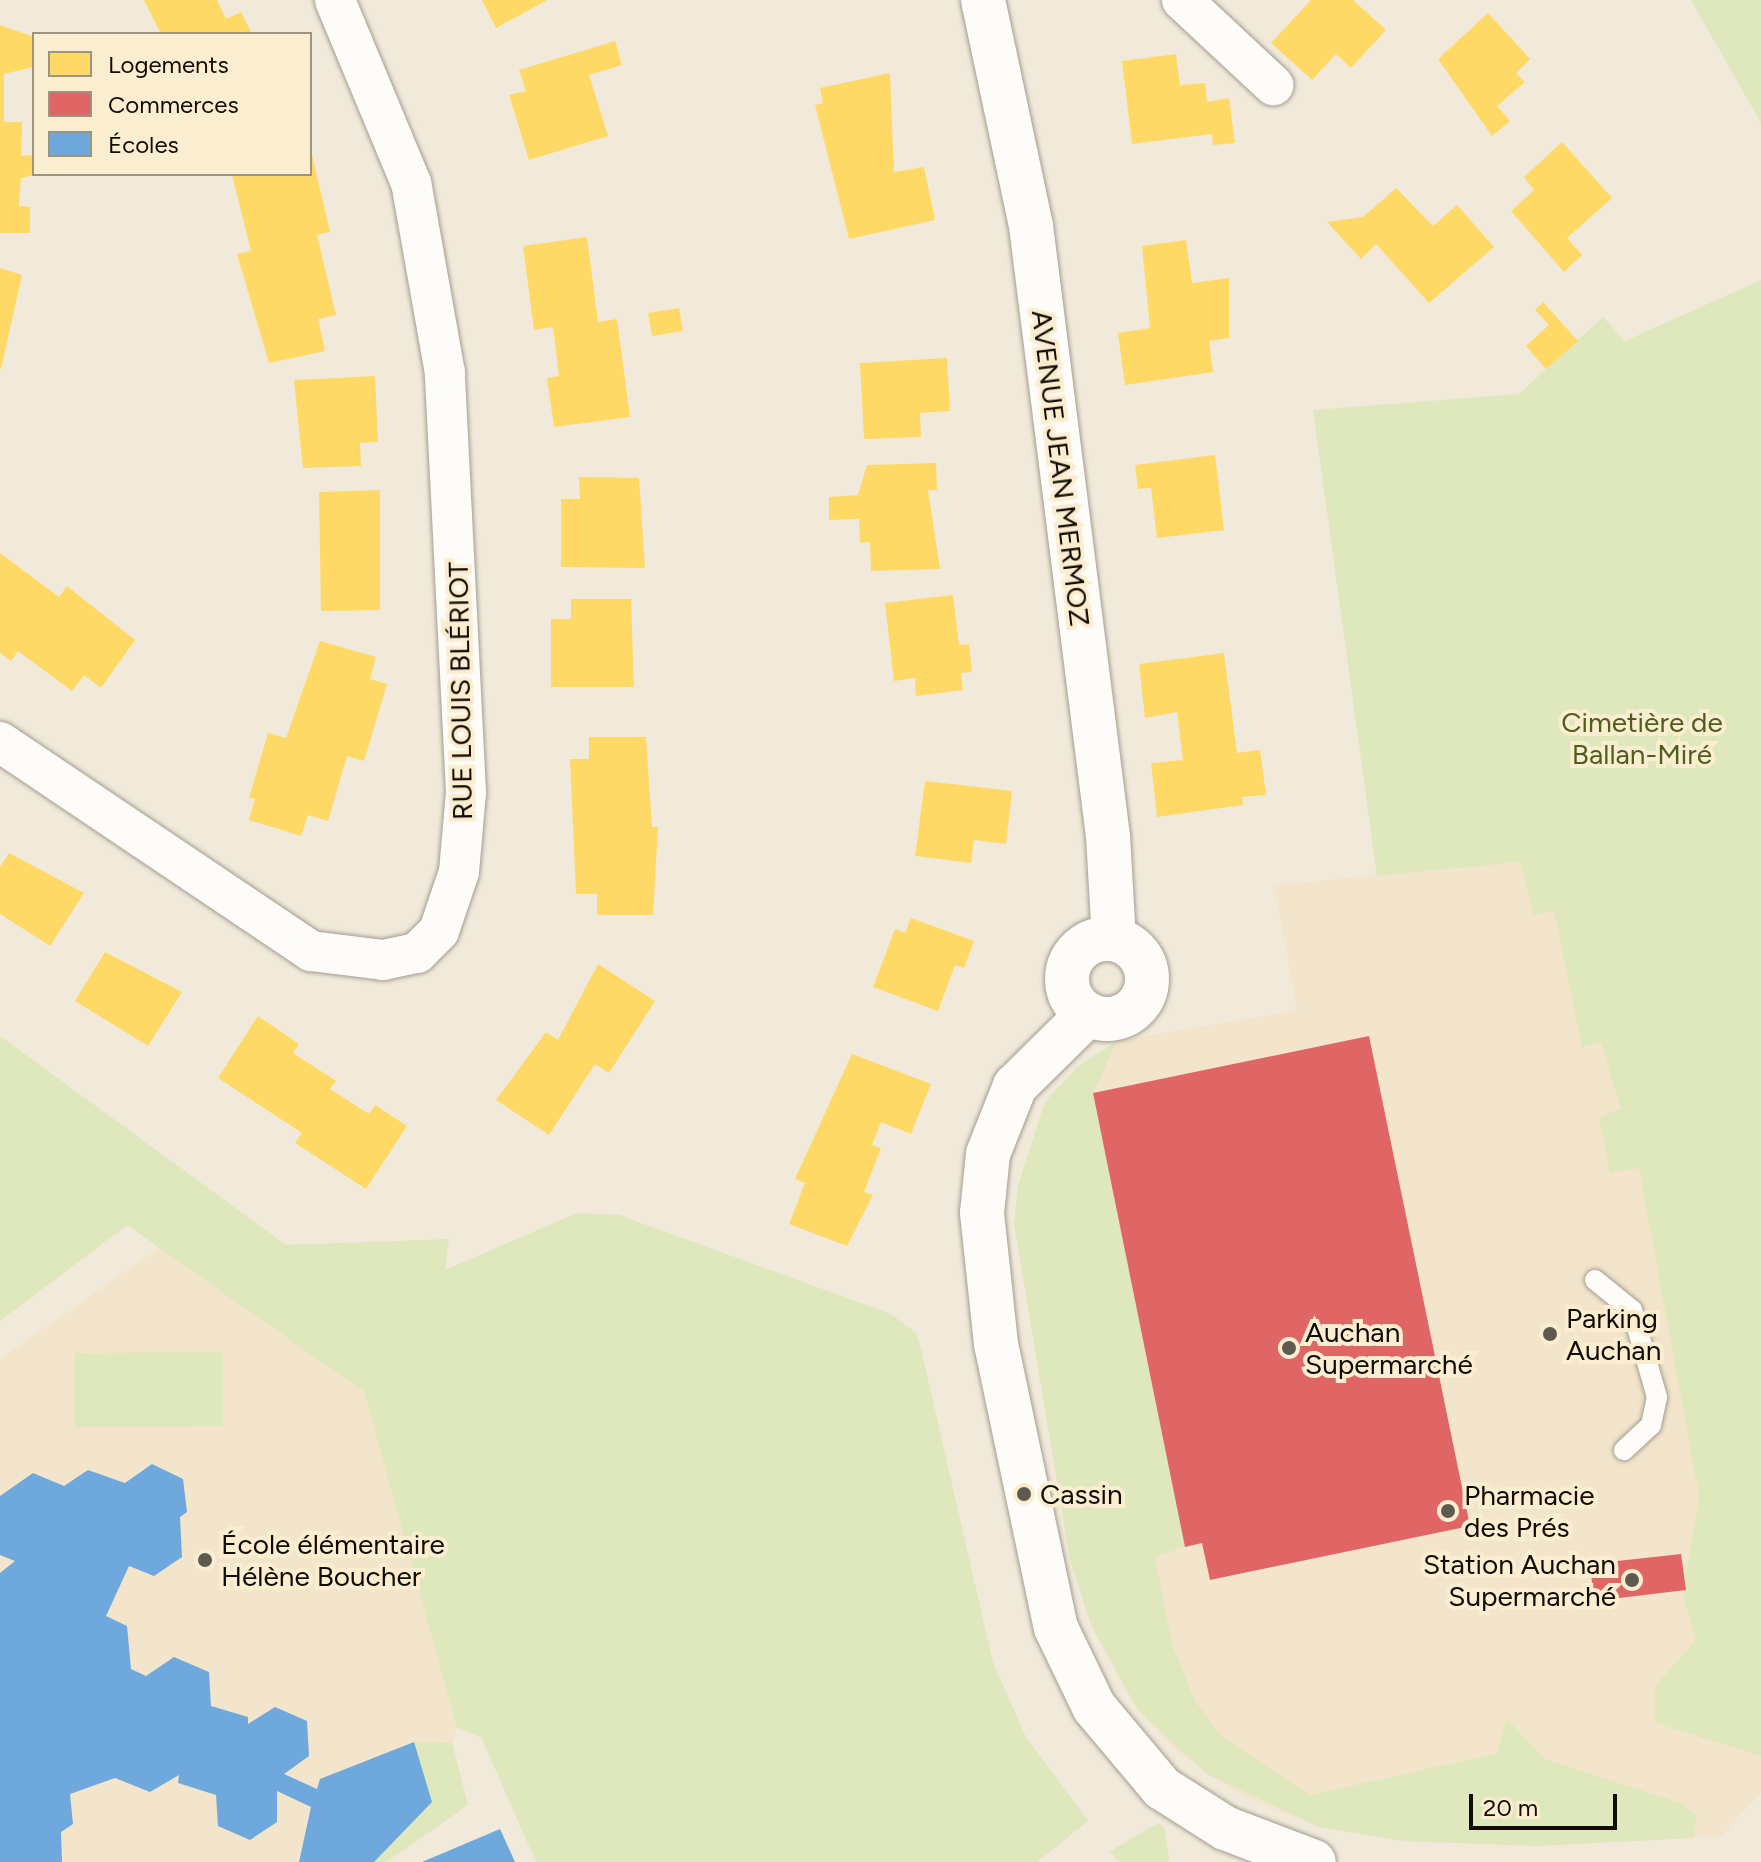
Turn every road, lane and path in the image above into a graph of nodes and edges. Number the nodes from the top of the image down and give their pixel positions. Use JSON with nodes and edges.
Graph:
{"nodes":[{"id":1,"x":335,"y":0,"type":"edge"},
{"id":2,"x":983,"y":0,"type":"edge"},
{"id":3,"x":1182,"y":0,"type":"edge"},
{"id":4,"x":1273,"y":85,"type":"dead end"},
{"id":5,"x":0,"y":742,"type":"edge"},
{"id":6,"x":1114,"y":939,"type":"junction"},
{"id":7,"x":1088,"y":1014,"type":"junction"},
{"id":8,"x":1595,"y":1280,"type":"dead end"},
{"id":9,"x":1624,"y":1450,"type":"dead end"},
{"id":10,"x":1314,"y":1862,"type":"edge"}],
"edges":[{"from":1,"to":5,"type":"street","name":"RUE LOUIS BLÉRIOT"},
{"from":2,"to":6,"type":"street","name":"AVENUE JEAN MERMOZ"},
{"from":3,"to":4,"type":"street"},
{"from":6,"to":7,"type":"street"},
{"from":6,"to":7,"type":"street"},
{"from":7,"to":10,"type":"street"},
{"from":8,"to":9,"type":"lane"}]}
